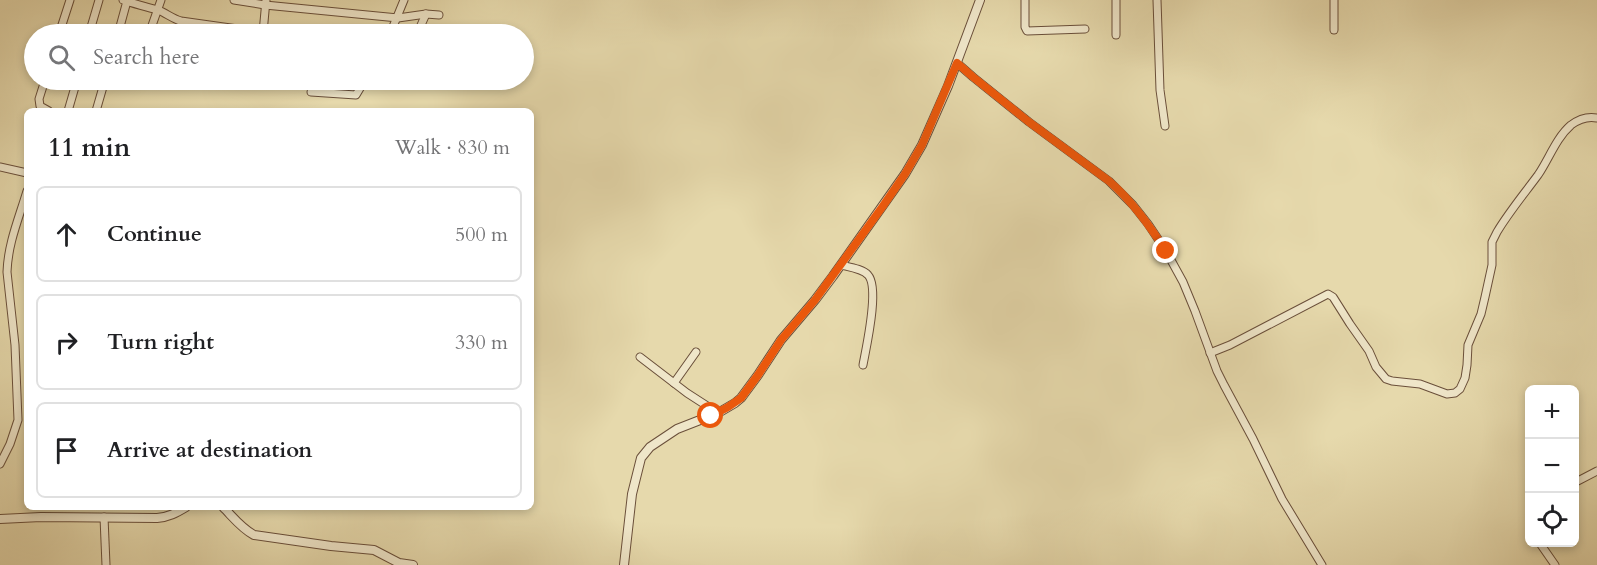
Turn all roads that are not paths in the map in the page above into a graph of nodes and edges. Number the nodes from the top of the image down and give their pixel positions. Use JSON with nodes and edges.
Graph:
{"nodes":[{"id":1,"x":70,"y":0,"type":"edge"},
{"id":2,"x":99,"y":0,"type":"edge"},
{"id":3,"x":161,"y":0,"type":"edge"},
{"id":4,"x":236,"y":0,"type":"edge"},
{"id":5,"x":404,"y":0,"type":"edge"},
{"id":6,"x":980,"y":0,"type":"edge"},
{"id":7,"x":1025,"y":0,"type":"edge"},
{"id":8,"x":1116,"y":0,"type":"edge"},
{"id":9,"x":1157,"y":0,"type":"edge"},
{"id":10,"x":1334,"y":0,"type":"edge"},
{"id":11,"x":125,"y":1,"type":"edge"},
{"id":12,"x":265,"y":3,"type":"edge"},
{"id":13,"x":158,"y":10,"type":"junction"},
{"id":14,"x":426,"y":14,"type":"junction"},
{"id":15,"x":439,"y":15,"type":"dead end"},
{"id":16,"x":398,"y":18,"type":"junction"},
{"id":17,"x":62,"y":24,"type":"edge"},
{"id":18,"x":92,"y":24,"type":"edge"},
{"id":19,"x":120,"y":24,"type":"edge"},
{"id":20,"x":151,"y":24,"type":"edge"},
{"id":21,"x":202,"y":24,"type":"edge"},
{"id":22,"x":264,"y":24,"type":"edge"},
{"id":23,"x":395,"y":24,"type":"edge"},
{"id":24,"x":422,"y":24,"type":"edge"},
{"id":25,"x":1085,"y":29,"type":"dead end"},
{"id":26,"x":1334,"y":30,"type":"dead end"},
{"id":27,"x":1116,"y":35,"type":"dead end"},
{"id":28,"x":957,"y":63,"type":"junction"},
{"id":29,"x":42,"y":90,"type":"edge"},
{"id":30,"x":74,"y":90,"type":"edge"},
{"id":31,"x":102,"y":90,"type":"edge"},
{"id":32,"x":359,"y":90,"type":"edge"},
{"id":33,"x":311,"y":92,"type":"dead end"},
{"id":34,"x":44,"y":108,"type":"edge"},
{"id":35,"x":70,"y":108,"type":"edge"},
{"id":36,"x":97,"y":108,"type":"edge"},
{"id":37,"x":1597,"y":118,"type":"edge"},
{"id":38,"x":1165,"y":126,"type":"dead end"},
{"id":39,"x":0,"y":167,"type":"edge"},
{"id":40,"x":24,"y":172,"type":"edge"},
{"id":41,"x":24,"y":201,"type":"edge"},
{"id":42,"x":841,"y":265,"type":"junction"},
{"id":43,"x":696,"y":352,"type":"dead end"},
{"id":44,"x":1210,"y":353,"type":"junction"},
{"id":45,"x":640,"y":357,"type":"dead end"},
{"id":46,"x":863,"y":365,"type":"dead end"},
{"id":47,"x":674,"y":383,"type":"junction"},
{"id":48,"x":718,"y":413,"type":"junction"},
{"id":49,"x":0,"y":464,"type":"edge"},
{"id":50,"x":1597,"y":471,"type":"edge"},
{"id":51,"x":1579,"y":481,"type":"edge"},
{"id":52,"x":181,"y":510,"type":"edge"},
{"id":53,"x":226,"y":510,"type":"edge"},
{"id":54,"x":104,"y":518,"type":"junction"},
{"id":55,"x":0,"y":519,"type":"edge"},
{"id":56,"x":1542,"y":547,"type":"edge"},
{"id":57,"x":106,"y":565,"type":"edge"},
{"id":58,"x":413,"y":565,"type":"edge"},
{"id":59,"x":624,"y":565,"type":"edge"},
{"id":60,"x":1322,"y":565,"type":"edge"},
{"id":61,"x":1555,"y":565,"type":"edge"}],
"edges":[{"from":1,"to":17,"type":"street"},
{"from":2,"to":18,"type":"street"},
{"from":3,"to":13,"type":"street"},
{"from":4,"to":12,"type":"street"},
{"from":5,"to":16,"type":"street"},
{"from":6,"to":28,"type":"street"},
{"from":7,"to":25,"type":"street"},
{"from":8,"to":27,"type":"street"},
{"from":9,"to":38,"type":"street"},
{"from":10,"to":26,"type":"street"},
{"from":11,"to":13,"type":"street"},
{"from":11,"to":19,"type":"street"},
{"from":12,"to":16,"type":"street"},
{"from":12,"to":22,"type":"street"},
{"from":13,"to":20,"type":"street"},
{"from":13,"to":21,"type":"street"},
{"from":14,"to":15,"type":"street"},
{"from":14,"to":16,"type":"street"},
{"from":14,"to":24,"type":"street"},
{"from":16,"to":23,"type":"street"},
{"from":28,"to":42,"type":"street"},
{"from":28,"to":44,"type":"street"},
{"from":29,"to":34,"type":"street"},
{"from":30,"to":35,"type":"street"},
{"from":31,"to":36,"type":"street"},
{"from":32,"to":33,"type":"street"},
{"from":37,"to":44,"type":"street"},
{"from":39,"to":40,"type":"street"},
{"from":41,"to":49,"type":"street"},
{"from":42,"to":46,"type":"street"},
{"from":42,"to":48,"type":"street"},
{"from":43,"to":47,"type":"street"},
{"from":44,"to":60,"type":"street"},
{"from":45,"to":47,"type":"street"},
{"from":47,"to":48,"type":"street"},
{"from":48,"to":59,"type":"street"},
{"from":50,"to":51,"type":"street"},
{"from":52,"to":54,"type":"street"},
{"from":53,"to":58,"type":"street"},
{"from":54,"to":55,"type":"street"},
{"from":54,"to":57,"type":"street"},
{"from":56,"to":61,"type":"street"}]}
